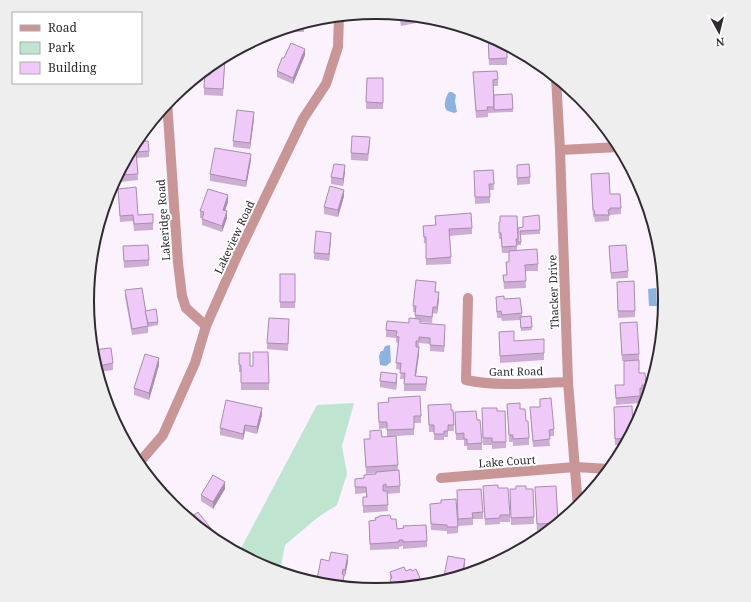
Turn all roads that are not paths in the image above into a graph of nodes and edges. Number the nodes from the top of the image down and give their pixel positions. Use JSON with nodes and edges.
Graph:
{"nodes":[{"id":1,"x":339,"y":21,"type":"edge"},
{"id":2,"x":556,"y":85,"type":"edge"},
{"id":3,"x":168,"y":110,"type":"edge"},
{"id":4,"x":612,"y":147,"type":"edge"},
{"id":5,"x":560,"y":150,"type":"junction"},
{"id":6,"x":468,"y":298,"type":"dead end"},
{"id":7,"x":206,"y":326,"type":"junction"},
{"id":8,"x":568,"y":382,"type":"junction"},
{"id":9,"x":142,"y":459,"type":"edge"},
{"id":10,"x":576,"y":467,"type":"junction"},
{"id":11,"x":602,"y":469,"type":"edge"},
{"id":12,"x":441,"y":478,"type":"dead end"},
{"id":13,"x":578,"y":497,"type":"edge"}],
"edges":[{"from":1,"to":7,"type":"street","name":"Lakeview Road"},
{"from":2,"to":5,"type":"street","name":"Thacker Drive"},
{"from":3,"to":7,"type":"street","name":"Lakeridge Road"},
{"from":4,"to":5,"type":"street"},
{"from":5,"to":8,"type":"street","name":"Thacker Drive"},
{"from":6,"to":8,"type":"street","name":"Gant Road"},
{"from":7,"to":9,"type":"street","name":"Lakeview Road"},
{"from":8,"to":10,"type":"street","name":"Thacker Drive"},
{"from":10,"to":11,"type":"street","name":"Lake Court"},
{"from":10,"to":12,"type":"street","name":"Lake Court"},
{"from":10,"to":13,"type":"street","name":"Thacker Drive"}]}
